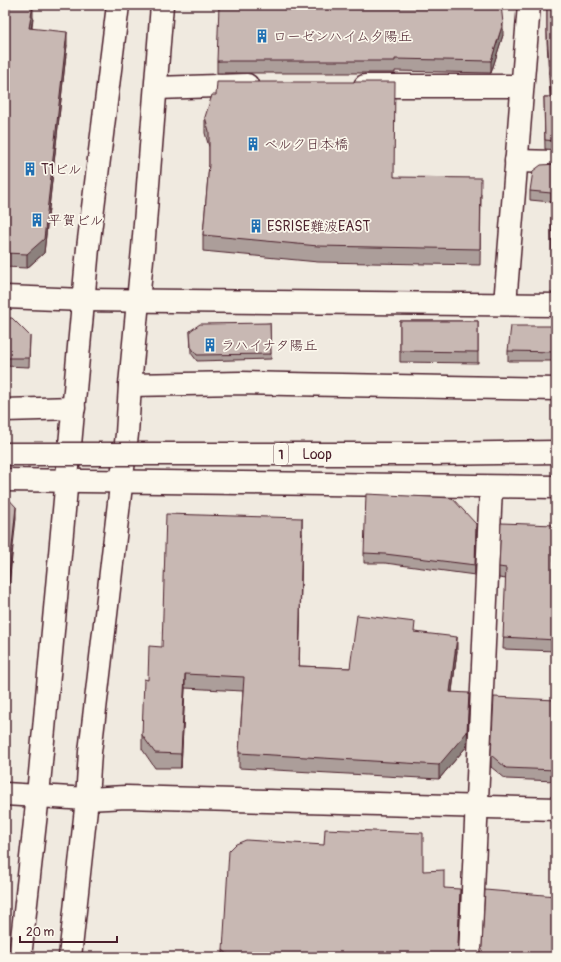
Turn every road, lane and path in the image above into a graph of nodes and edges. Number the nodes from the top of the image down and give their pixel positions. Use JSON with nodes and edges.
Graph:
{"nodes":[{"id":1,"x":118,"y":5,"type":"edge"},
{"id":2,"x":162,"y":5,"type":"edge"},
{"id":3,"x":529,"y":5,"type":"edge"},
{"id":4,"x":266,"y":86,"type":"edge"},
{"id":5,"x":346,"y":86,"type":"edge"},
{"id":6,"x":522,"y":86,"type":"junction"},
{"id":7,"x":157,"y":88,"type":"junction"},
{"id":8,"x":516,"y":161,"type":"junction"},
{"id":9,"x":556,"y":162,"type":"edge"},
{"id":10,"x":5,"y":297,"type":"edge"},
{"id":11,"x":84,"y":300,"type":"junction"},
{"id":12,"x":137,"y":302,"type":"junction"},
{"id":13,"x":505,"y":304,"type":"junction"},
{"id":14,"x":556,"y":305,"type":"edge"},
{"id":15,"x":130,"y":385,"type":"junction"},
{"id":16,"x":556,"y":389,"type":"edge"},
{"id":17,"x":74,"y":408,"type":"junction"},
{"id":18,"x":5,"y":410,"type":"edge"},
{"id":19,"x":556,"y":452,"type":"edge"},
{"id":20,"x":5,"y":454,"type":"edge"},
{"id":21,"x":5,"y":480,"type":"edge"},
{"id":22,"x":68,"y":481,"type":"junction"},
{"id":23,"x":121,"y":482,"type":"junction"},
{"id":24,"x":491,"y":486,"type":"junction"},
{"id":25,"x":556,"y":487,"type":"edge"},
{"id":26,"x":5,"y":794,"type":"edge"},
{"id":27,"x":38,"y":796,"type":"junction"},
{"id":28,"x":87,"y":798,"type":"junction"},
{"id":29,"x":477,"y":807,"type":"junction"},
{"id":30,"x":556,"y":810,"type":"edge"},
{"id":31,"x":20,"y":957,"type":"edge"},
{"id":32,"x":70,"y":957,"type":"edge"},
{"id":33,"x":470,"y":957,"type":"edge"}],
"edges":[{"from":1,"to":11,"type":"main road"},
{"from":2,"to":7,"type":"main road"},
{"from":3,"to":6,"type":"main road"},
{"from":4,"to":7,"type":"main road"},
{"from":5,"to":6,"type":"main road"},
{"from":6,"to":8,"type":"main road"},
{"from":7,"to":12,"type":"main road"},
{"from":8,"to":9,"type":"main road"},
{"from":8,"to":13,"type":"main road"},
{"from":10,"to":11,"type":"main road"},
{"from":11,"to":12,"type":"main road"},
{"from":11,"to":17,"type":"main road"},
{"from":12,"to":13,"type":"main road"},
{"from":12,"to":15,"type":"main road"},
{"from":13,"to":14,"type":"main road"},
{"from":15,"to":16,"type":"main road"},
{"from":15,"to":23,"type":"main road"},
{"from":17,"to":18,"type":"main road"},
{"from":17,"to":22,"type":"main road"},
{"from":19,"to":20,"type":"main road","name":"Loop","number":"1","bridge":true},
{"from":21,"to":22,"type":"main road"},
{"from":22,"to":23,"type":"main road"},
{"from":22,"to":27,"type":"main road"},
{"from":23,"to":24,"type":"main road"},
{"from":23,"to":28,"type":"main road"},
{"from":24,"to":25,"type":"main road"},
{"from":24,"to":29,"type":"main road"},
{"from":26,"to":27,"type":"main road"},
{"from":27,"to":28,"type":"main road"},
{"from":27,"to":31,"type":"main road"},
{"from":28,"to":29,"type":"main road"},
{"from":28,"to":32,"type":"main road"},
{"from":29,"to":30,"type":"main road"},
{"from":29,"to":33,"type":"main road"}]}
